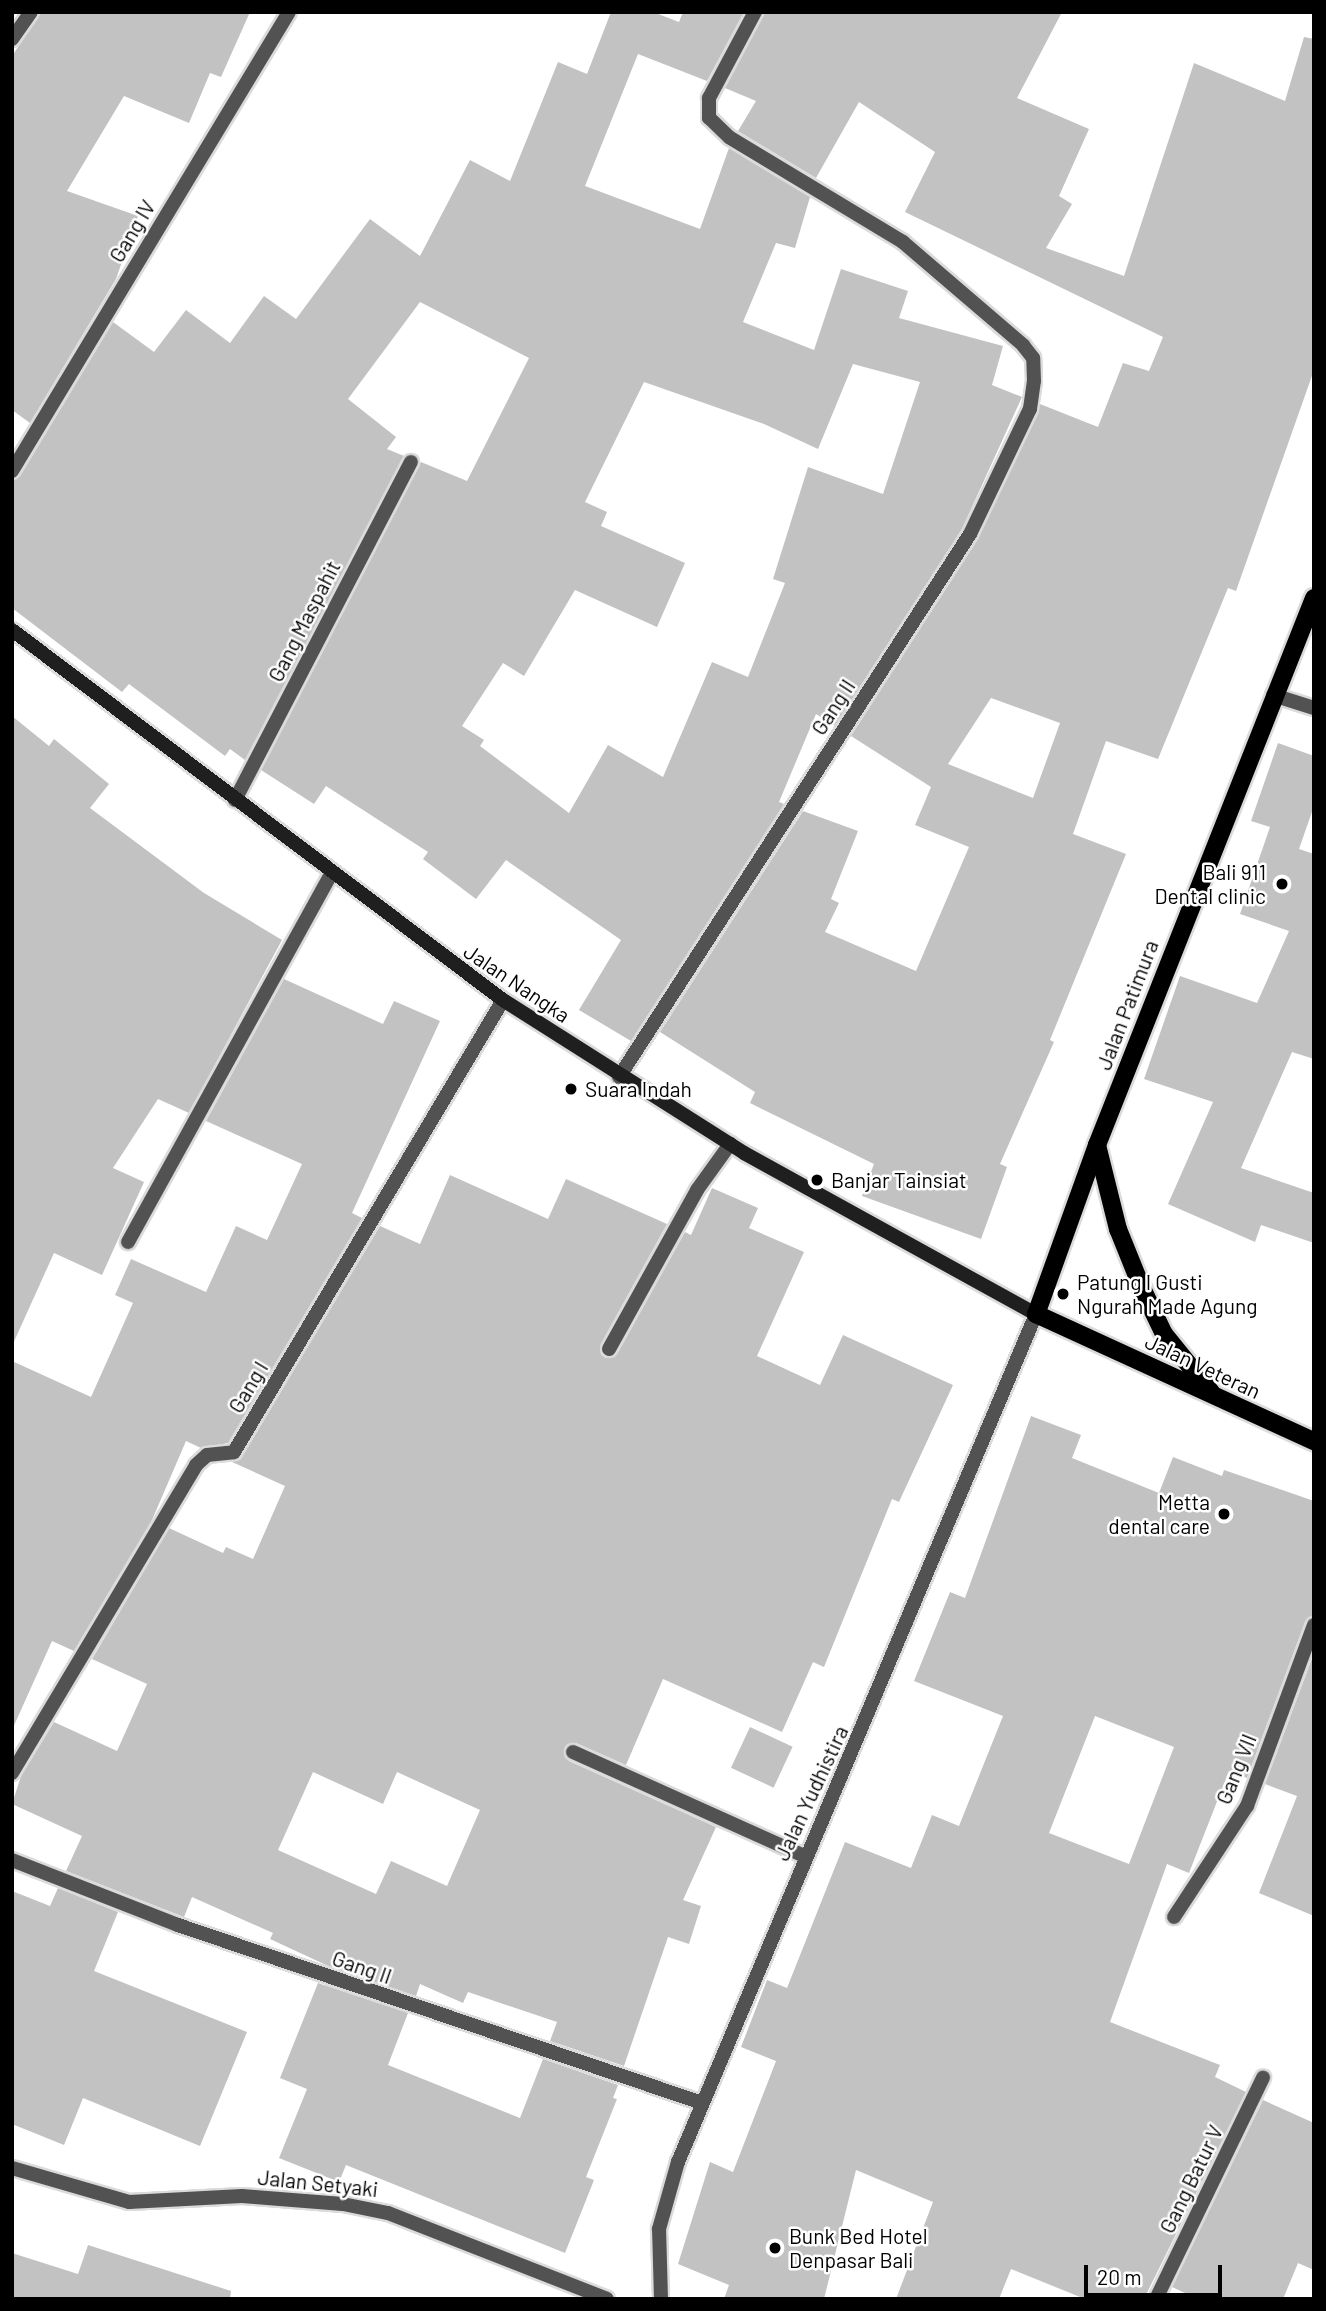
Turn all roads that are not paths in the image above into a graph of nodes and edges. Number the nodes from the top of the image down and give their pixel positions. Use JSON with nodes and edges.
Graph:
{"nodes":[{"id":1,"x":31,"y":12,"type":"edge"},
{"id":2,"x":289,"y":12,"type":"edge"},
{"id":3,"x":755,"y":12,"type":"edge"},
{"id":4,"x":12,"y":39,"type":"edge"},
{"id":5,"x":411,"y":462,"type":"dead end"},
{"id":6,"x":12,"y":471,"type":"edge"},
{"id":7,"x":1314,"y":598,"type":"edge"},
{"id":8,"x":12,"y":631,"type":"edge"},
{"id":9,"x":1273,"y":695,"type":"junction"},
{"id":10,"x":1314,"y":708,"type":"edge"},
{"id":11,"x":235,"y":800,"type":"junction"},
{"id":12,"x":332,"y":873,"type":"junction"},
{"id":13,"x":503,"y":1000,"type":"junction"},
{"id":14,"x":619,"y":1077,"type":"junction"},
{"id":15,"x":730,"y":1144,"type":"junction"},
{"id":16,"x":1097,"y":1144,"type":"junction"},
{"id":17,"x":128,"y":1242,"type":"dead end"},
{"id":18,"x":1036,"y":1314,"type":"junction"},
{"id":19,"x":609,"y":1349,"type":"dead end"},
{"id":20,"x":1215,"y":1396,"type":"junction"},
{"id":21,"x":1314,"y":1441,"type":"edge"},
{"id":22,"x":1314,"y":1625,"type":"edge"},
{"id":23,"x":573,"y":1752,"type":"dead end"},
{"id":24,"x":12,"y":1773,"type":"edge"},
{"id":25,"x":804,"y":1856,"type":"junction"},
{"id":26,"x":12,"y":1860,"type":"edge"},
{"id":27,"x":1174,"y":1917,"type":"dead end"},
{"id":28,"x":1263,"y":2078,"type":"dead end"},
{"id":29,"x":702,"y":2103,"type":"junction"},
{"id":30,"x":12,"y":2168,"type":"edge"},
{"id":31,"x":607,"y":2299,"type":"edge"},
{"id":32,"x":661,"y":2299,"type":"edge"},
{"id":33,"x":1156,"y":2299,"type":"edge"}],
"edges":[{"from":1,"to":4,"type":"street"},
{"from":2,"to":6,"type":"street","name":"Gang IV"},
{"from":3,"to":14,"type":"street","name":"Gang II"},
{"from":5,"to":11,"type":"street","name":"Gang Maspahit"},
{"from":7,"to":9,"type":"main road","name":"Jalan Patimura"},
{"from":8,"to":11,"type":"main road","name":"Jalan Nangka"},
{"from":9,"to":10,"type":"street"},
{"from":9,"to":16,"type":"main road","name":"Jalan Patimura"},
{"from":11,"to":12,"type":"main road","name":"Jalan Nangka"},
{"from":12,"to":13,"type":"main road","name":"Jalan Nangka"},
{"from":12,"to":17,"type":"street"},
{"from":13,"to":14,"type":"main road","name":"Jalan Nangka"},
{"from":13,"to":24,"type":"street","name":"Gang I"},
{"from":14,"to":15,"type":"main road","name":"Jalan Nangka"},
{"from":15,"to":18,"type":"main road","name":"Jalan Nangka"},
{"from":15,"to":19,"type":"street"},
{"from":16,"to":18,"type":"main road","name":"Jalan Patimura"},
{"from":16,"to":20,"type":"main road"},
{"from":18,"to":20,"type":"main road","name":"Jalan Veteran"},
{"from":18,"to":25,"type":"street","name":"Jalan Yudhistira"},
{"from":20,"to":21,"type":"main road","name":"Jalan Veteran"},
{"from":22,"to":27,"type":"street","name":"Gang VII"},
{"from":23,"to":25,"type":"street"},
{"from":25,"to":29,"type":"street","name":"Jalan Yudhistira"},
{"from":26,"to":29,"type":"street","name":"Gang II"},
{"from":28,"to":33,"type":"street","name":"Gang Batur V"},
{"from":29,"to":32,"type":"street","name":"Jalan Yudhistira"},
{"from":30,"to":31,"type":"street","name":"Jalan Setyaki"}]}
